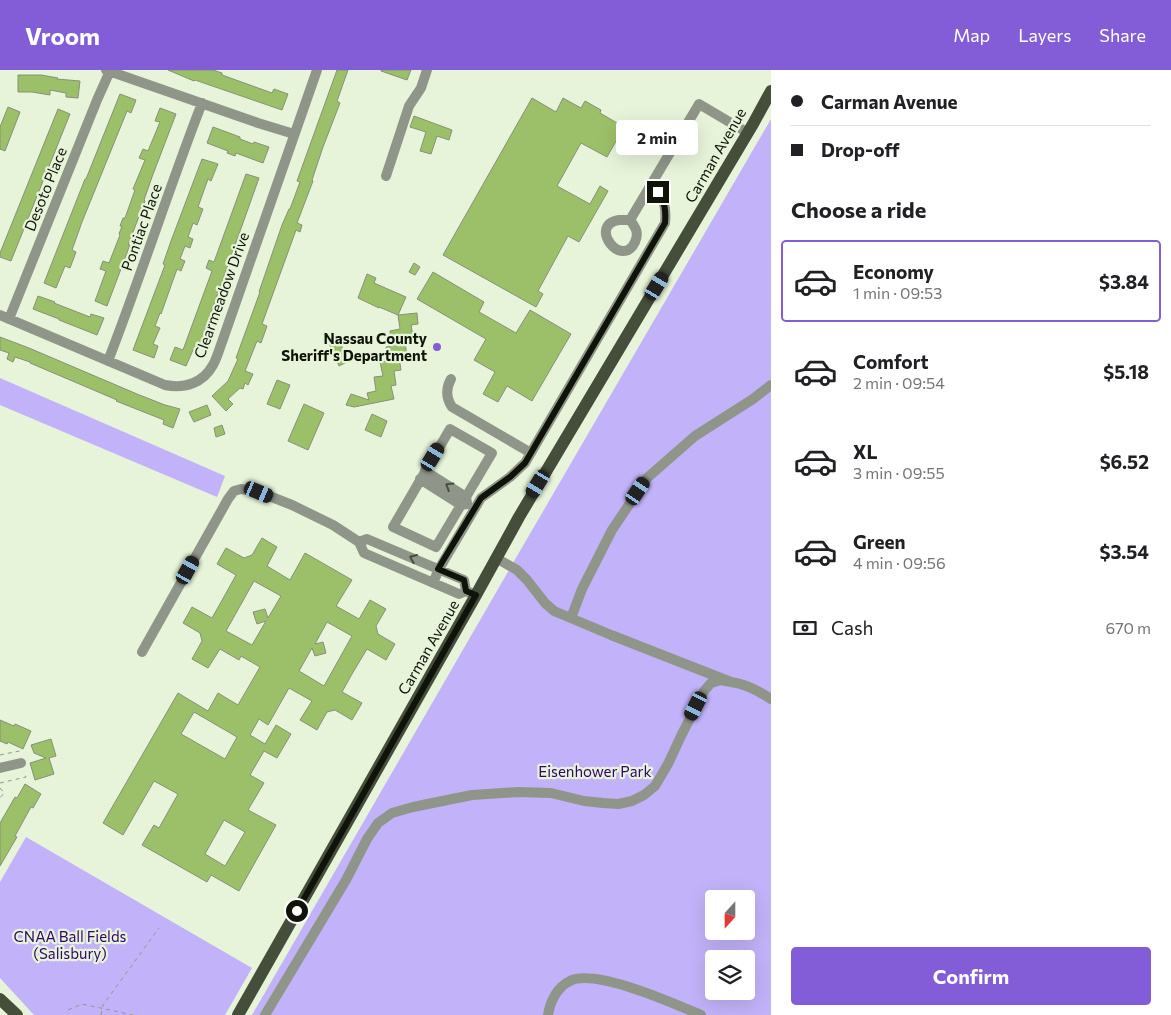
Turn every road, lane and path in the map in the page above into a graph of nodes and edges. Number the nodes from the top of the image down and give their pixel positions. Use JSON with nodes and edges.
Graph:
{"nodes":[{"id":1,"x":317,"y":70,"type":"edge"},
{"id":2,"x":427,"y":70,"type":"edge"},
{"id":3,"x":108,"y":71,"type":"edge"},
{"id":4,"x":771,"y":91,"type":"edge"},
{"id":5,"x":202,"y":103,"type":"junction"},
{"id":6,"x":748,"y":133,"type":"junction"},
{"id":7,"x":294,"y":134,"type":"junction"},
{"id":8,"x":386,"y":176,"type":"dead end"},
{"id":9,"x":652,"y":182,"type":"junction"},
{"id":10,"x":630,"y":220,"type":"dead end"},
{"id":11,"x":4,"y":317,"type":"edge"},
{"id":12,"x":108,"y":361,"type":"junction"},
{"id":13,"x":451,"y":379,"type":"dead end"},
{"id":14,"x":771,"y":385,"type":"edge"},
{"id":15,"x":531,"y":453,"type":"junction"},
{"id":16,"x":423,"y":475,"type":"junction"},
{"id":17,"x":467,"y":503,"type":"junction"},
{"id":18,"x":359,"y":542,"type":"junction"},
{"id":19,"x":496,"y":558,"type":"junction"},
{"id":20,"x":438,"y":569,"type":"junction"},
{"id":21,"x":433,"y":583,"type":"junction"},
{"id":22,"x":471,"y":593,"type":"junction"},
{"id":23,"x":571,"y":618,"type":"junction"},
{"id":24,"x":142,"y":652,"type":"dead end"},
{"id":25,"x":693,"y":666,"type":"junction"},
{"id":26,"x":731,"y":682,"type":"junction"},
{"id":27,"x":704,"y":691,"type":"junction"},
{"id":28,"x":771,"y":699,"type":"edge"},
{"id":29,"x":21,"y":763,"type":"dead end"},
{"id":30,"x":0,"y":768,"type":"edge"},
{"id":31,"x":0,"y":788,"type":"edge"},
{"id":32,"x":0,"y":798,"type":"edge"},
{"id":33,"x":159,"y":928,"type":"dead end"},
{"id":34,"x":0,"y":999,"type":"edge"},
{"id":35,"x":102,"y":1008,"type":"junction"},
{"id":36,"x":68,"y":1010,"type":"dead end"},
{"id":37,"x":17,"y":1015,"type":"edge"},
{"id":38,"x":100,"y":1015,"type":"edge"},
{"id":39,"x":133,"y":1015,"type":"edge"},
{"id":40,"x":238,"y":1015,"type":"edge"},
{"id":41,"x":265,"y":1015,"type":"edge"},
{"id":42,"x":548,"y":1015,"type":"edge"},
{"id":43,"x":701,"y":1015,"type":"edge"}],
"edges":[{"from":1,"to":7,"type":"street","name":"Clearmeadow Drive"},
{"from":2,"to":8,"type":"street"},
{"from":3,"to":5,"type":"street"},
{"from":3,"to":11,"type":"street","name":"Desoto Place"},
{"from":4,"to":6,"type":"main road","name":"Carman Avenue"},
{"from":5,"to":7,"type":"street"},
{"from":5,"to":12,"type":"street","name":"Pontiac Place"},
{"from":6,"to":9,"type":"street"},
{"from":6,"to":19,"type":"main road","name":"Carman Avenue"},
{"from":7,"to":12,"type":"street","name":"Clearmeadow Drive"},
{"from":9,"to":10,"type":"street"},
{"from":9,"to":15,"type":"street"},
{"from":11,"to":12,"type":"street","name":"Clearmeadow Drive"},
{"from":13,"to":15,"type":"street"},
{"from":14,"to":23,"type":"street"},
{"from":15,"to":17,"type":"street"},
{"from":16,"to":17,"type":"street"},
{"from":16,"to":17,"type":"street"},
{"from":16,"to":17,"type":"street"},
{"from":17,"to":20,"type":"street"},
{"from":20,"to":18,"type":"street","one_way":true},
{"from":18,"to":21,"type":"street"},
{"from":18,"to":24,"type":"street"},
{"from":19,"to":22,"type":"main road","name":"Carman Avenue"},
{"from":19,"to":23,"type":"street"},
{"from":20,"to":21,"type":"street"},
{"from":20,"to":22,"type":"street"},
{"from":21,"to":22,"type":"street"},
{"from":22,"to":40,"type":"main road","name":"Carman Avenue"},
{"from":23,"to":25,"type":"street"},
{"from":25,"to":26,"type":"street"},
{"from":25,"to":27,"type":"street"},
{"from":26,"to":27,"type":"street"},
{"from":26,"to":28,"type":"street"},
{"from":27,"to":41,"type":"street"},
{"from":29,"to":30,"type":"street"},
{"from":31,"to":32,"type":"path"},
{"from":33,"to":35,"type":"path"},
{"from":34,"to":37,"type":"main road"},
{"from":35,"to":36,"type":"path"},
{"from":35,"to":38,"type":"path"},
{"from":35,"to":39,"type":"path"},
{"from":42,"to":43,"type":"street"}]}
